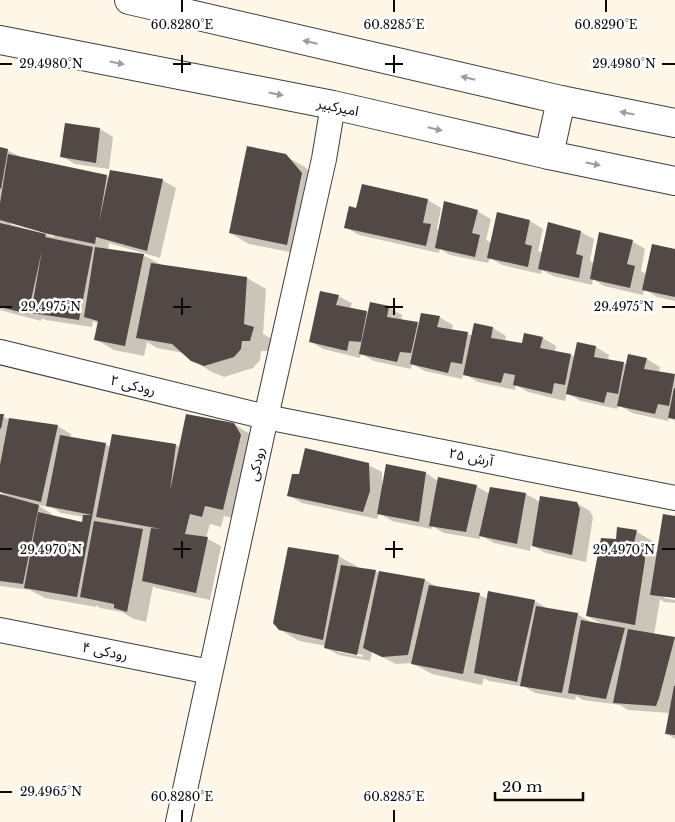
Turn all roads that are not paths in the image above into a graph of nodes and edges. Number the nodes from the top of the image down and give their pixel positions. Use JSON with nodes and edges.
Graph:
{"nodes":[{"id":1,"x":129,"y":0,"type":"edge"},
{"id":2,"x":0,"y":40,"type":"edge"},
{"id":3,"x":561,"y":100,"type":"junction"},
{"id":4,"x":333,"y":105,"type":"junction"},
{"id":5,"x":675,"y":123,"type":"edge"},
{"id":6,"x":548,"y":155,"type":"junction"},
{"id":7,"x":675,"y":181,"type":"edge"},
{"id":8,"x":0,"y":352,"type":"edge"},
{"id":9,"x":266,"y":417,"type":"junction"},
{"id":10,"x":675,"y":498,"type":"edge"},
{"id":11,"x":0,"y":630,"type":"edge"},
{"id":12,"x":210,"y":672,"type":"junction"},
{"id":13,"x":178,"y":822,"type":"edge"}],
"edges":[{"from":3,"to":1,"type":"street","one_way":true},
{"from":2,"to":4,"type":"street","name":"امیرکبیر","one_way":true},
{"from":5,"to":3,"type":"street","one_way":true},
{"from":3,"to":6,"type":"street"},
{"from":4,"to":6,"type":"street","name":"امیرکبیر","one_way":true},
{"from":4,"to":9,"type":"street","name":"رودکی"},
{"from":6,"to":7,"type":"street","name":"امیرکبیر","one_way":true},
{"from":8,"to":9,"type":"street","name":"رودکی ۲"},
{"from":9,"to":10,"type":"street","name":"آرش ۲۵"},
{"from":9,"to":12,"type":"street","name":"رودکی"},
{"from":11,"to":12,"type":"street","name":"رودکی ۴"},
{"from":12,"to":13,"type":"street","name":"رودکی"}]}
